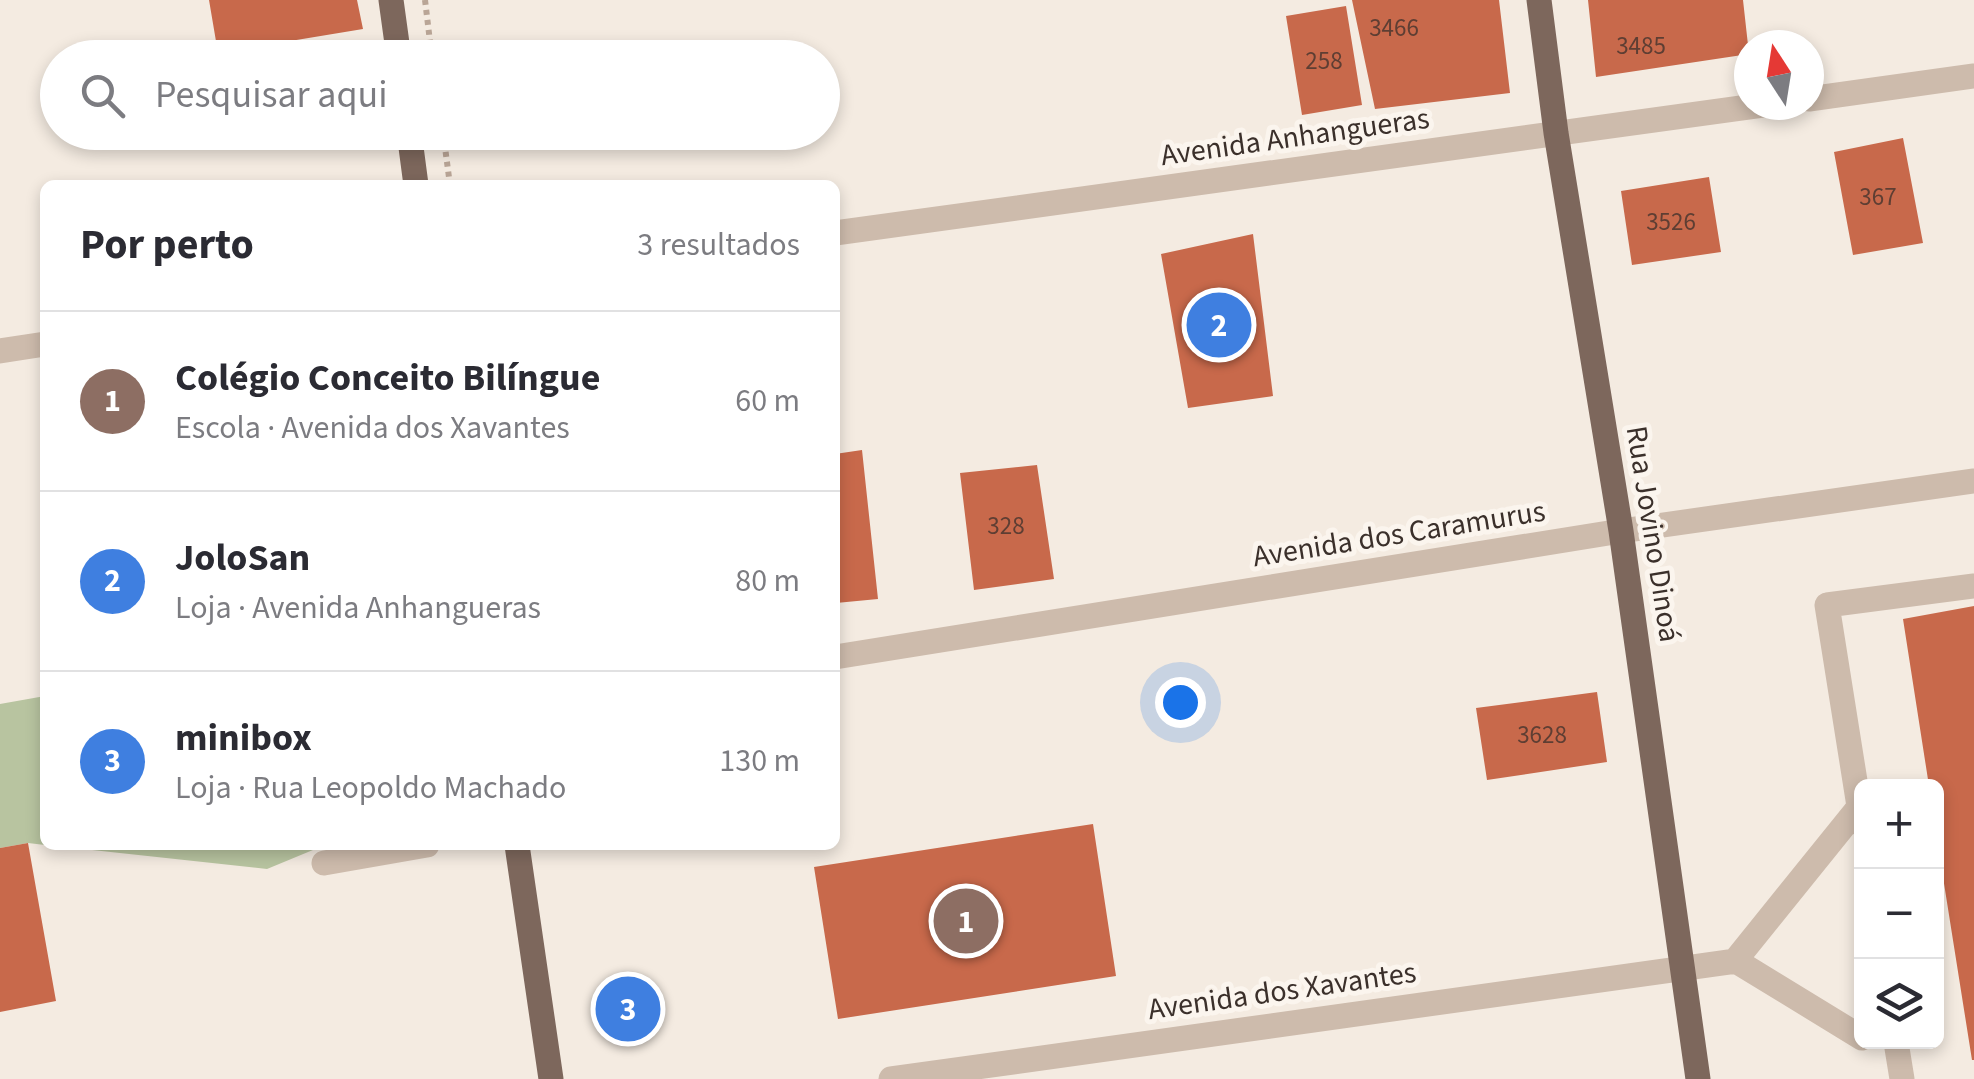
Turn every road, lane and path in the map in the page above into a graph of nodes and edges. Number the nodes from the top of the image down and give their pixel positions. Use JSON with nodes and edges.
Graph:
{"nodes":[{"id":1,"x":391,"y":0,"type":"edge"},
{"id":2,"x":424,"y":0,"type":"edge"},
{"id":3,"x":1539,"y":0,"type":"edge"},
{"id":4,"x":397,"y":40,"type":"edge"},
{"id":5,"x":430,"y":40,"type":"edge"},
{"id":6,"x":1974,"y":76,"type":"edge"},
{"id":7,"x":1824,"y":97,"type":"edge"},
{"id":8,"x":1734,"y":109,"type":"edge"},
{"id":9,"x":1556,"y":133,"type":"junction"},
{"id":10,"x":411,"y":150,"type":"edge"},
{"id":11,"x":445,"y":150,"type":"edge"},
{"id":12,"x":415,"y":180,"type":"edge"},
{"id":13,"x":449,"y":180,"type":"edge"},
{"id":14,"x":840,"y":233,"type":"edge"},
{"id":15,"x":40,"y":345,"type":"edge"},
{"id":16,"x":0,"y":351,"type":"edge"},
{"id":17,"x":1974,"y":480,"type":"edge"},
{"id":18,"x":1621,"y":531,"type":"junction"},
{"id":19,"x":1974,"y":586,"type":"edge"},
{"id":20,"x":840,"y":657,"type":"edge"},
{"id":21,"x":1854,"y":779,"type":"edge"},
{"id":22,"x":1854,"y":823,"type":"edge"},
{"id":23,"x":397,"y":850,"type":"edge"},
{"id":24,"x":517,"y":850,"type":"edge"},
{"id":25,"x":324,"y":862,"type":"dead end"},
{"id":26,"x":1734,"y":962,"type":"junction"},
{"id":27,"x":1682,"y":966,"type":"junction"},
{"id":28,"x":1854,"y":1034,"type":"edge"},
{"id":29,"x":551,"y":1079,"type":"edge"},
{"id":30,"x":891,"y":1079,"type":"edge"},
{"id":31,"x":1698,"y":1079,"type":"edge"}],
"edges":[{"from":1,"to":4,"type":"main road"},
{"from":2,"to":5,"type":"path"},
{"from":3,"to":9,"type":"main road","name":"Rua Jovino Dinoá"},
{"from":6,"to":7,"type":"street"},
{"from":8,"to":9,"type":"street","name":"Avenida Anhangueras"},
{"from":9,"to":14,"type":"street","name":"Avenida Anhangueras"},
{"from":9,"to":18,"type":"main road","name":"Rua Jovino Dinoá"},
{"from":10,"to":12,"type":"main road"},
{"from":11,"to":13,"type":"path"},
{"from":15,"to":16,"type":"street"},
{"from":17,"to":18,"type":"street","name":"Avenida dos Caramurus"},
{"from":18,"to":20,"type":"street","name":"Avenida dos Caramurus"},
{"from":18,"to":27,"type":"main road","name":"Rua Jovino Dinoá"},
{"from":19,"to":21,"type":"street"},
{"from":22,"to":26,"type":"street"},
{"from":23,"to":25,"type":"street"},
{"from":24,"to":29,"type":"main road"},
{"from":26,"to":27,"type":"street","name":"Avenida dos Xavantes"},
{"from":26,"to":28,"type":"street"},
{"from":27,"to":30,"type":"street","name":"Avenida dos Xavantes"},
{"from":27,"to":31,"type":"main road","name":"Rua Jovino Dinoá"}]}
